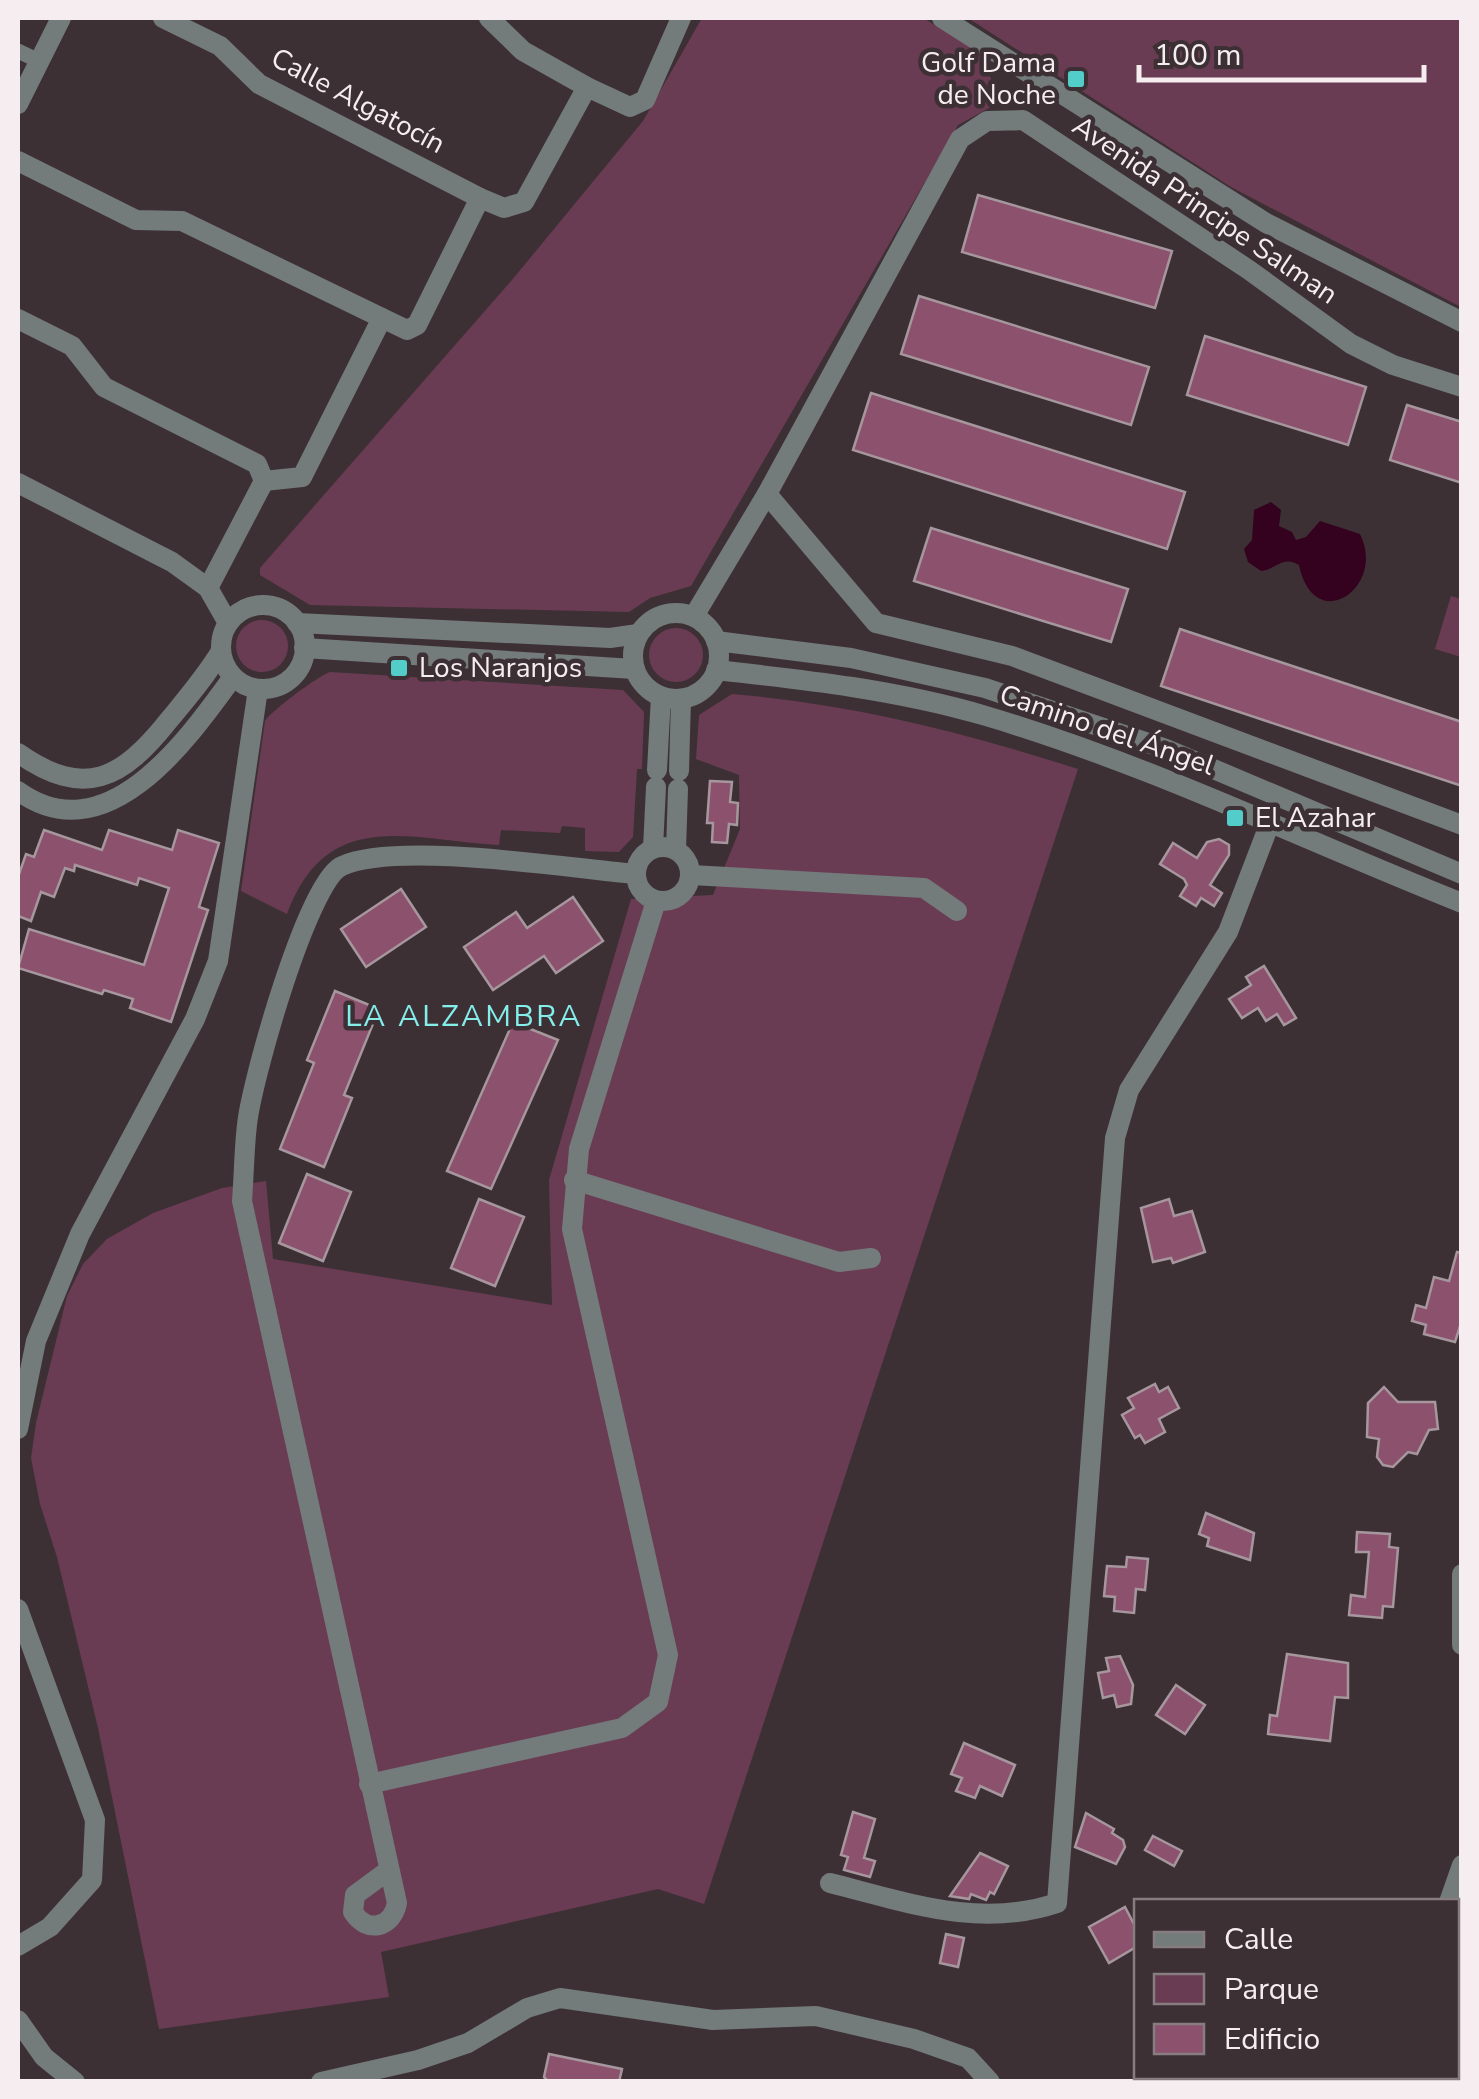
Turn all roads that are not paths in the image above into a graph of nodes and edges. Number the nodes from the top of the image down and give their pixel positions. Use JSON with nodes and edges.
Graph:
{"nodes":[{"id":1,"x":61,"y":18,"type":"edge"},
{"id":2,"x":163,"y":18,"type":"edge"},
{"id":3,"x":490,"y":18,"type":"edge"},
{"id":4,"x":681,"y":18,"type":"edge"},
{"id":5,"x":942,"y":18,"type":"edge"},
{"id":6,"x":18,"y":51,"type":"edge"},
{"id":7,"x":39,"y":61,"type":"junction"},
{"id":8,"x":587,"y":86,"type":"junction"},
{"id":9,"x":18,"y":104,"type":"edge"},
{"id":10,"x":18,"y":160,"type":"edge"},
{"id":11,"x":480,"y":198,"type":"junction"},
{"id":12,"x":382,"y":318,"type":"junction"},
{"id":13,"x":18,"y":320,"type":"edge"},
{"id":14,"x":1462,"y":322,"type":"edge"},
{"id":15,"x":1462,"y":387,"type":"edge"},
{"id":16,"x":264,"y":481,"type":"junction"},
{"id":17,"x":18,"y":483,"type":"edge"},
{"id":18,"x":766,"y":494,"type":"junction"},
{"id":19,"x":208,"y":588,"type":"junction"},
{"id":20,"x":694,"y":616,"type":"junction"},
{"id":21,"x":297,"y":622,"type":"junction"},
{"id":22,"x":228,"y":623,"type":"junction"},
{"id":23,"x":638,"y":634,"type":"junction"},
{"id":24,"x":716,"y":641,"type":"junction"},
{"id":25,"x":304,"y":648,"type":"junction"},
{"id":26,"x":221,"y":651,"type":"junction"},
{"id":27,"x":634,"y":669,"type":"junction"},
{"id":28,"x":716,"y":670,"type":"junction"},
{"id":29,"x":233,"y":677,"type":"junction"},
{"id":30,"x":258,"y":689,"type":"junction"},
{"id":31,"x":671,"y":698,"type":"junction"},
{"id":32,"x":18,"y":752,"type":"edge"},
{"id":33,"x":18,"y":791,"type":"edge"},
{"id":34,"x":1271,"y":820,"type":"junction"},
{"id":35,"x":1462,"y":825,"type":"edge"},
{"id":36,"x":653,"y":848,"type":"junction"},
{"id":37,"x":676,"y":850,"type":"junction"},
{"id":38,"x":636,"y":874,"type":"junction"},
{"id":39,"x":1462,"y":874,"type":"edge"},
{"id":40,"x":691,"y":875,"type":"junction"},
{"id":41,"x":656,"y":901,"type":"junction"},
{"id":42,"x":1462,"y":903,"type":"edge"},
{"id":43,"x":957,"y":912,"type":"dead end"},
{"id":44,"x":574,"y":1180,"type":"junction"},
{"id":45,"x":872,"y":1258,"type":"dead end"},
{"id":46,"x":18,"y":1429,"type":"edge"},
{"id":47,"x":1462,"y":1574,"type":"edge"},
{"id":48,"x":18,"y":1609,"type":"edge"},
{"id":49,"x":1462,"y":1645,"type":"edge"},
{"id":50,"x":369,"y":1784,"type":"junction"},
{"id":51,"x":1462,"y":1866,"type":"edge"},
{"id":52,"x":389,"y":1870,"type":"dead end"},
{"id":53,"x":830,"y":1883,"type":"dead end"},
{"id":54,"x":1450,"y":1899,"type":"edge"},
{"id":55,"x":18,"y":1946,"type":"edge"},
{"id":56,"x":18,"y":2020,"type":"edge"},
{"id":57,"x":74,"y":2081,"type":"edge"},
{"id":58,"x":321,"y":2082,"type":"edge"},
{"id":59,"x":990,"y":2082,"type":"edge"}],
"edges":[{"from":1,"to":7,"type":"street"},
{"from":2,"to":11,"type":"street","name":"Calle Algatocín"},
{"from":3,"to":8,"type":"street"},
{"from":4,"to":8,"type":"street"},
{"from":5,"to":14,"type":"street"},
{"from":6,"to":7,"type":"street"},
{"from":7,"to":9,"type":"street"},
{"from":8,"to":11,"type":"street"},
{"from":10,"to":12,"type":"street"},
{"from":11,"to":12,"type":"street"},
{"from":12,"to":16,"type":"street"},
{"from":13,"to":16,"type":"street"},
{"from":15,"to":18,"type":"street","name":"Avenida Principe Salman"},
{"from":16,"to":19,"type":"street"},
{"from":17,"to":19,"type":"street"},
{"from":18,"to":20,"type":"street","name":"Avenida Principe Salman"},
{"from":18,"to":35,"type":"street"},
{"from":19,"to":22,"type":"street"},
{"from":20,"to":23,"type":"street"},
{"from":20,"to":24,"type":"street"},
{"from":21,"to":22,"type":"street"},
{"from":21,"to":23,"type":"street"},
{"from":21,"to":25,"type":"street"},
{"from":22,"to":26,"type":"street"},
{"from":23,"to":27,"type":"street"},
{"from":24,"to":28,"type":"street"},
{"from":24,"to":39,"type":"street","name":"Camino del Ángel"},
{"from":25,"to":27,"type":"street"},
{"from":25,"to":30,"type":"street"},
{"from":26,"to":29,"type":"street"},
{"from":26,"to":32,"type":"street"},
{"from":27,"to":31,"type":"street"},
{"from":28,"to":31,"type":"street"},
{"from":28,"to":34,"type":"street","name":"Camino del Ángel"},
{"from":29,"to":30,"type":"street"},
{"from":29,"to":33,"type":"street"},
{"from":30,"to":46,"type":"street"},
{"from":31,"to":36,"type":"street"},
{"from":31,"to":37,"type":"street"},
{"from":34,"to":42,"type":"street","name":"Camino del Ángel"},
{"from":34,"to":53,"type":"street"},
{"from":36,"to":37,"type":"street"},
{"from":36,"to":38,"type":"street"},
{"from":37,"to":40,"type":"street"},
{"from":38,"to":41,"type":"street"},
{"from":38,"to":50,"type":"street"},
{"from":40,"to":41,"type":"street"},
{"from":40,"to":43,"type":"street"},
{"from":41,"to":44,"type":"street"},
{"from":44,"to":45,"type":"street"},
{"from":44,"to":50,"type":"street"},
{"from":47,"to":49,"type":"street"},
{"from":48,"to":55,"type":"street"},
{"from":50,"to":52,"type":"street"},
{"from":51,"to":54,"type":"street"},
{"from":56,"to":57,"type":"street"},
{"from":58,"to":59,"type":"street"}]}
